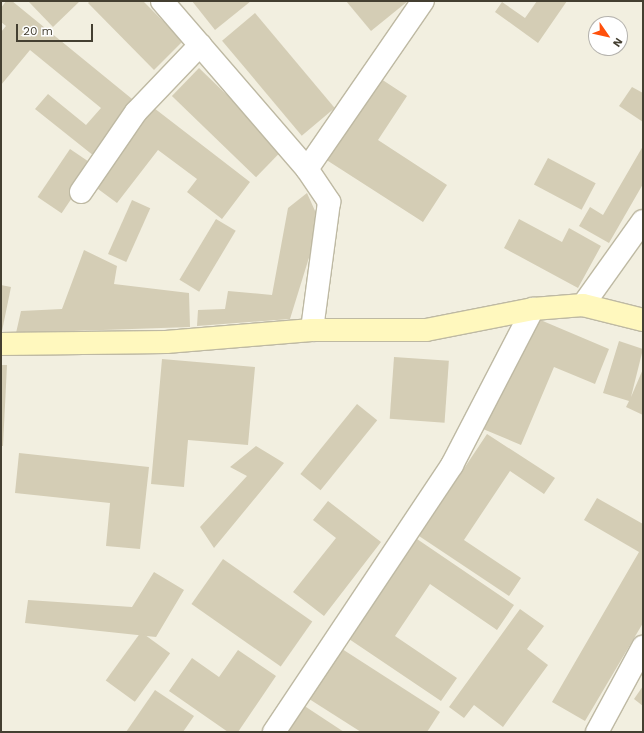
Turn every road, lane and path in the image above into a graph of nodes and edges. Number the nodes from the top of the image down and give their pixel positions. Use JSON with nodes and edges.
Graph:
{"nodes":[{"id":1,"x":162,"y":1,"type":"edge"},
{"id":2,"x":423,"y":1,"type":"edge"},
{"id":3,"x":200,"y":45,"type":"junction"},
{"id":4,"x":307,"y":169,"type":"junction"},
{"id":5,"x":81,"y":192,"type":"dead end"},
{"id":6,"x":643,"y":221,"type":"edge"},
{"id":7,"x":583,"y":305,"type":"junction"},
{"id":8,"x":533,"y":309,"type":"junction"},
{"id":9,"x":643,"y":320,"type":"edge"},
{"id":10,"x":312,"y":330,"type":"junction"},
{"id":11,"x":1,"y":344,"type":"edge"},
{"id":12,"x":643,"y":647,"type":"edge"},
{"id":13,"x":274,"y":732,"type":"edge"},
{"id":14,"x":597,"y":732,"type":"edge"}],
"edges":[{"from":1,"to":3,"type":"street"},
{"from":2,"to":4,"type":"street"},
{"from":3,"to":4,"type":"street"},
{"from":3,"to":5,"type":"street"},
{"from":4,"to":10,"type":"street"},
{"from":6,"to":7,"type":"street"},
{"from":7,"to":8,"type":"street"},
{"from":7,"to":9,"type":"street"},
{"from":8,"to":10,"type":"street"},
{"from":8,"to":13,"type":"street"},
{"from":10,"to":11,"type":"street"},
{"from":12,"to":14,"type":"street"}]}
